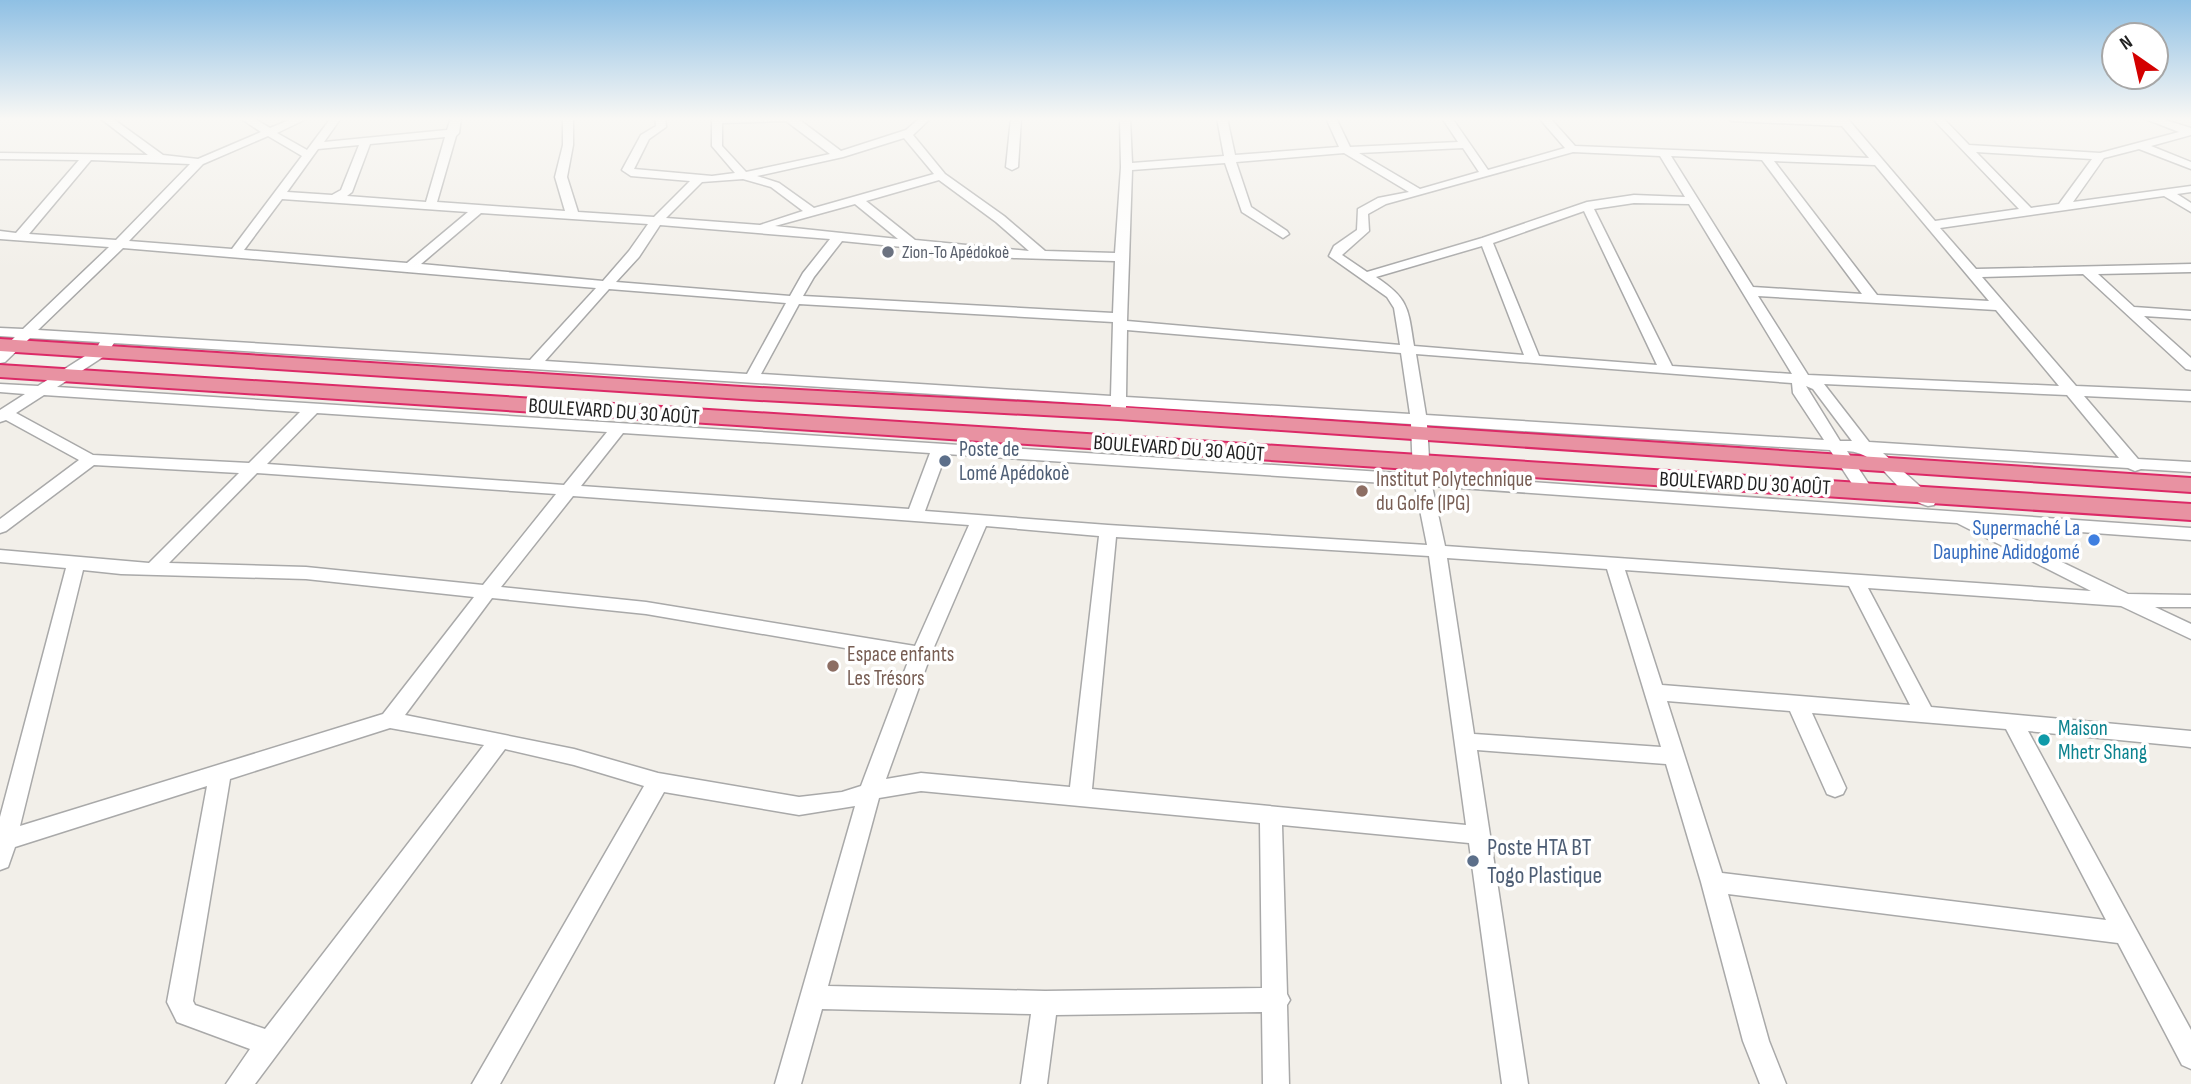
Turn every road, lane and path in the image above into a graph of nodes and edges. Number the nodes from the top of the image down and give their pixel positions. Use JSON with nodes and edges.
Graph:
{"nodes":[{"id":1,"x":76,"y":169,"type":"edge"},
{"id":2,"x":193,"y":169,"type":"edge"},
{"id":3,"x":300,"y":169,"type":"edge"},
{"id":4,"x":355,"y":169,"type":"edge"},
{"id":5,"x":442,"y":169,"type":"edge"},
{"id":6,"x":563,"y":169,"type":"edge"},
{"id":7,"x":629,"y":169,"type":"edge"},
{"id":8,"x":737,"y":169,"type":"edge"},
{"id":9,"x":777,"y":169,"type":"edge"},
{"id":10,"x":935,"y":169,"type":"edge"},
{"id":11,"x":1127,"y":169,"type":"edge"},
{"id":12,"x":1233,"y":169,"type":"edge"},
{"id":13,"x":1378,"y":169,"type":"edge"},
{"id":14,"x":1482,"y":169,"type":"edge"},
{"id":15,"x":1501,"y":169,"type":"edge"},
{"id":16,"x":1673,"y":169,"type":"edge"},
{"id":17,"x":1774,"y":169,"type":"edge"},
{"id":18,"x":1885,"y":169,"type":"edge"},
{"id":19,"x":1988,"y":169,"type":"edge"},
{"id":20,"x":2091,"y":169,"type":"edge"},
{"id":21,"x":1485,"y":173,"type":"junction"},
{"id":22,"x":743,"y":176,"type":"junction"},
{"id":23,"x":941,"y":176,"type":"junction"},
{"id":24,"x":698,"y":178,"type":"junction"},
{"id":25,"x":2191,"y":189,"type":"edge"},
{"id":26,"x":2167,"y":192,"type":"junction"},
{"id":27,"x":1419,"y":193,"type":"junction"},
{"id":28,"x":280,"y":195,"type":"junction"},
{"id":29,"x":333,"y":199,"type":"junction"},
{"id":30,"x":858,"y":200,"type":"junction"},
{"id":31,"x":1692,"y":201,"type":"junction"},
{"id":32,"x":1587,"y":206,"type":"junction"},
{"id":33,"x":2063,"y":206,"type":"junction"},
{"id":34,"x":430,"y":207,"type":"junction"},
{"id":35,"x":2191,"y":208,"type":"edge"},
{"id":36,"x":476,"y":211,"type":"junction"},
{"id":37,"x":811,"y":211,"type":"junction"},
{"id":38,"x":2026,"y":211,"type":"junction"},
{"id":39,"x":573,"y":217,"type":"junction"},
{"id":40,"x":655,"y":223,"type":"junction"},
{"id":41,"x":1933,"y":225,"type":"junction"},
{"id":42,"x":754,"y":228,"type":"junction"},
{"id":43,"x":1283,"y":233,"type":"dead end"},
{"id":44,"x":840,"y":236,"type":"junction"},
{"id":45,"x":7,"y":237,"type":"edge"},
{"id":46,"x":1486,"y":241,"type":"junction"},
{"id":47,"x":911,"y":243,"type":"junction"},
{"id":48,"x":118,"y":246,"type":"junction"},
{"id":49,"x":235,"y":254,"type":"junction"},
{"id":50,"x":1041,"y":254,"type":"junction"},
{"id":51,"x":1121,"y":257,"type":"junction"},
{"id":52,"x":410,"y":267,"type":"junction"},
{"id":53,"x":2191,"y":268,"type":"edge"},
{"id":54,"x":2087,"y":271,"type":"junction"},
{"id":55,"x":1973,"y":273,"type":"junction"},
{"id":56,"x":1366,"y":276,"type":"junction"},
{"id":57,"x":606,"y":284,"type":"junction"},
{"id":58,"x":1748,"y":291,"type":"junction"},
{"id":59,"x":1873,"y":299,"type":"junction"},
{"id":60,"x":795,"y":300,"type":"junction"},
{"id":61,"x":2002,"y":306,"type":"junction"},
{"id":62,"x":2133,"y":311,"type":"junction"},
{"id":63,"x":2191,"y":314,"type":"edge"},
{"id":64,"x":1120,"y":321,"type":"junction"},
{"id":65,"x":8,"y":343,"type":"edge"},
{"id":66,"x":105,"y":346,"type":"junction"},
{"id":67,"x":1408,"y":348,"type":"junction"},
{"id":68,"x":1533,"y":360,"type":"junction"},
{"id":69,"x":535,"y":364,"type":"junction"},
{"id":70,"x":2191,"y":366,"type":"edge"},
{"id":71,"x":1667,"y":370,"type":"junction"},
{"id":72,"x":0,"y":372,"type":"edge"},
{"id":73,"x":66,"y":375,"type":"junction"},
{"id":74,"x":751,"y":379,"type":"junction"},
{"id":75,"x":1803,"y":379,"type":"junction"},
{"id":76,"x":0,"y":388,"type":"edge"},
{"id":77,"x":43,"y":390,"type":"junction"},
{"id":78,"x":2070,"y":391,"type":"junction"},
{"id":79,"x":2191,"y":396,"type":"edge"},
{"id":80,"x":314,"y":407,"type":"junction"},
{"id":81,"x":1118,"y":411,"type":"junction"},
{"id":82,"x":3,"y":416,"type":"edge"},
{"id":83,"x":620,"y":426,"type":"junction"},
{"id":84,"x":1419,"y":427,"type":"junction"},
{"id":85,"x":1106,"y":443,"type":"junction"},
{"id":86,"x":1129,"y":444,"type":"junction"},
{"id":87,"x":1864,"y":446,"type":"junction"},
{"id":88,"x":940,"y":449,"type":"junction"},
{"id":89,"x":1841,"y":453,"type":"junction"},
{"id":90,"x":90,"y":460,"type":"junction"},
{"id":91,"x":1888,"y":464,"type":"junction"},
{"id":92,"x":2191,"y":467,"type":"edge"},
{"id":93,"x":252,"y":468,"type":"junction"},
{"id":94,"x":1420,"y":472,"type":"junction"},
{"id":95,"x":2145,"y":478,"type":"junction"},
{"id":96,"x":2191,"y":485,"type":"edge"},
{"id":97,"x":1864,"y":489,"type":"junction"},
{"id":98,"x":568,"y":490,"type":"junction"},
{"id":99,"x":1916,"y":494,"type":"junction"},
{"id":100,"x":2178,"y":512,"type":"edge"},
{"id":101,"x":915,"y":515,"type":"junction"},
{"id":102,"x":1955,"y":517,"type":"junction"},
{"id":103,"x":980,"y":520,"type":"junction"},
{"id":104,"x":0,"y":527,"type":"edge"},
{"id":105,"x":1108,"y":531,"type":"junction"},
{"id":106,"x":2191,"y":534,"type":"edge"},
{"id":107,"x":1437,"y":551,"type":"junction"},
{"id":108,"x":0,"y":556,"type":"edge"},
{"id":109,"x":1614,"y":563,"type":"junction"},
{"id":110,"x":76,"y":564,"type":"junction"},
{"id":111,"x":153,"y":569,"type":"junction"},
{"id":112,"x":1855,"y":580,"type":"junction"},
{"id":113,"x":488,"y":591,"type":"junction"},
{"id":114,"x":2129,"y":600,"type":"junction"},
{"id":115,"x":2191,"y":601,"type":"edge"},
{"id":116,"x":2191,"y":632,"type":"edge"},
{"id":117,"x":921,"y":654,"type":"junction"},
{"id":118,"x":1654,"y":692,"type":"junction"},
{"id":119,"x":1798,"y":705,"type":"junction"},
{"id":120,"x":1925,"y":714,"type":"junction"},
{"id":121,"x":390,"y":720,"type":"junction"},
{"id":122,"x":2013,"y":723,"type":"junction"},
{"id":123,"x":2191,"y":739,"type":"edge"},
{"id":124,"x":500,"y":740,"type":"junction"},
{"id":125,"x":1465,"y":741,"type":"junction"},
{"id":126,"x":1674,"y":756,"type":"junction"},
{"id":127,"x":220,"y":772,"type":"junction"},
{"id":128,"x":658,"y":782,"type":"junction"},
{"id":129,"x":1835,"y":788,"type":"dead end"},
{"id":130,"x":870,"y":792,"type":"junction"},
{"id":131,"x":1080,"y":799,"type":"junction"},
{"id":132,"x":1272,"y":816,"type":"junction"},
{"id":133,"x":1478,"y":835,"type":"junction"},
{"id":134,"x":2,"y":847,"type":"edge"},
{"id":135,"x":1713,"y":882,"type":"junction"},
{"id":136,"x":2125,"y":933,"type":"junction"},
{"id":137,"x":812,"y":997,"type":"junction"},
{"id":138,"x":1277,"y":1000,"type":"junction"},
{"id":139,"x":1045,"y":1003,"type":"junction"},
{"id":140,"x":268,"y":1043,"type":"junction"},
{"id":141,"x":2191,"y":1056,"type":"edge"},
{"id":142,"x":239,"y":1084,"type":"edge"},
{"id":143,"x":485,"y":1084,"type":"edge"},
{"id":144,"x":788,"y":1084,"type":"edge"},
{"id":145,"x":1034,"y":1084,"type":"edge"},
{"id":146,"x":1276,"y":1084,"type":"edge"},
{"id":147,"x":1515,"y":1084,"type":"edge"},
{"id":148,"x":1773,"y":1084,"type":"edge"}],
"edges":[{"from":1,"to":45,"type":"street"},
{"from":2,"to":48,"type":"street"},
{"from":3,"to":28,"type":"street"},
{"from":4,"to":29,"type":"street"},
{"from":5,"to":34,"type":"street"},
{"from":6,"to":39,"type":"street"},
{"from":7,"to":24,"type":"street"},
{"from":8,"to":22,"type":"street"},
{"from":9,"to":22,"type":"street"},
{"from":10,"to":23,"type":"street"},
{"from":11,"to":51,"type":"street"},
{"from":12,"to":43,"type":"street"},
{"from":13,"to":27,"type":"street"},
{"from":14,"to":21,"type":"street"},
{"from":15,"to":21,"type":"street"},
{"from":16,"to":31,"type":"street"},
{"from":17,"to":59,"type":"street"},
{"from":18,"to":41,"type":"street"},
{"from":19,"to":38,"type":"street"},
{"from":20,"to":33,"type":"street"},
{"from":21,"to":27,"type":"street"},
{"from":22,"to":24,"type":"street"},
{"from":22,"to":37,"type":"street"},
{"from":23,"to":30,"type":"street"},
{"from":23,"to":50,"type":"street"},
{"from":24,"to":40,"type":"street"},
{"from":25,"to":26,"type":"street"},
{"from":26,"to":33,"type":"street"},
{"from":26,"to":35,"type":"street"},
{"from":27,"to":56,"type":"street"},
{"from":28,"to":29,"type":"street"},
{"from":28,"to":49,"type":"street"},
{"from":29,"to":34,"type":"street"},
{"from":30,"to":37,"type":"street"},
{"from":30,"to":47,"type":"street"},
{"from":31,"to":32,"type":"street"},
{"from":31,"to":58,"type":"street"},
{"from":32,"to":46,"type":"street"},
{"from":32,"to":71,"type":"street"},
{"from":33,"to":38,"type":"street"},
{"from":34,"to":36,"type":"street"},
{"from":36,"to":39,"type":"street"},
{"from":36,"to":52,"type":"street"},
{"from":37,"to":42,"type":"street"},
{"from":38,"to":41,"type":"street"},
{"from":39,"to":40,"type":"street"},
{"from":40,"to":42,"type":"street"},
{"from":40,"to":57,"type":"street"},
{"from":41,"to":55,"type":"street"},
{"from":42,"to":44,"type":"street"},
{"from":44,"to":47,"type":"street"},
{"from":44,"to":60,"type":"street"},
{"from":45,"to":48,"type":"street"},
{"from":46,"to":56,"type":"street"},
{"from":46,"to":68,"type":"street"},
{"from":47,"to":50,"type":"street"},
{"from":48,"to":49,"type":"street"},
{"from":48,"to":65,"type":"street"},
{"from":49,"to":52,"type":"street"},
{"from":50,"to":51,"type":"street"},
{"from":51,"to":64,"type":"street"},
{"from":52,"to":57,"type":"street"},
{"from":53,"to":54,"type":"street"},
{"from":54,"to":55,"type":"street"},
{"from":54,"to":62,"type":"street"},
{"from":55,"to":61,"type":"street"},
{"from":56,"to":67,"type":"street"},
{"from":57,"to":60,"type":"street"},
{"from":57,"to":69,"type":"street"},
{"from":58,"to":59,"type":"street"},
{"from":58,"to":75,"type":"street"},
{"from":59,"to":61,"type":"street"},
{"from":60,"to":64,"type":"street"},
{"from":60,"to":74,"type":"street"},
{"from":61,"to":78,"type":"street"},
{"from":62,"to":63,"type":"street"},
{"from":62,"to":70,"type":"street"},
{"from":64,"to":67,"type":"street"},
{"from":64,"to":81,"type":"street"},
{"from":65,"to":66,"type":"highway","name":"BOULEVARD DU 30 AOÛT"},
{"from":66,"to":69,"type":"street"},
{"from":66,"to":73,"type":"street"},
{"from":66,"to":81,"type":"highway","name":"BOULEVARD DU 30 AOÛT"},
{"from":67,"to":68,"type":"street"},
{"from":67,"to":84,"type":"street"},
{"from":68,"to":71,"type":"street"},
{"from":69,"to":74,"type":"street"},
{"from":71,"to":75,"type":"street"},
{"from":72,"to":73,"type":"highway","name":"BOULEVARD DU 30 AOÛT"},
{"from":73,"to":77,"type":"street"},
{"from":73,"to":85,"type":"highway","name":"BOULEVARD DU 30 AOÛT"},
{"from":74,"to":81,"type":"street"},
{"from":75,"to":78,"type":"street"},
{"from":75,"to":87,"type":"street"},
{"from":75,"to":89,"type":"street"},
{"from":76,"to":77,"type":"street"},
{"from":77,"to":80,"type":"street"},
{"from":77,"to":82,"type":"street"},
{"from":78,"to":79,"type":"street"},
{"from":78,"to":95,"type":"street"},
{"from":80,"to":83,"type":"street"},
{"from":80,"to":93,"type":"street"},
{"from":81,"to":84,"type":"highway","name":"BOULEVARD DU 30 AOÛT"},
{"from":81,"to":85,"type":"highway"},
{"from":81,"to":86,"type":"highway"},
{"from":82,"to":90,"type":"street"},
{"from":83,"to":88,"type":"street"},
{"from":83,"to":98,"type":"street"},
{"from":84,"to":89,"type":"highway","name":"BOULEVARD DU 30 AOÛT"},
{"from":84,"to":94,"type":"street"},
{"from":85,"to":86,"type":"highway","name":"BOULEVARD DU 30 AOÛT"},
{"from":86,"to":94,"type":"highway","name":"BOULEVARD DU 30 AOÛT"},
{"from":87,"to":89,"type":"street"},
{"from":87,"to":91,"type":"street"},
{"from":87,"to":95,"type":"street"},
{"from":88,"to":94,"type":"street"},
{"from":88,"to":101,"type":"street"},
{"from":89,"to":91,"type":"highway","name":"BOULEVARD DU 30 AOÛT"},
{"from":89,"to":97,"type":"street"},
{"from":90,"to":93,"type":"street"},
{"from":90,"to":104,"type":"street"},
{"from":91,"to":95,"type":"highway","name":"BOULEVARD DU 30 AOÛT"},
{"from":91,"to":99,"type":"street"},
{"from":92,"to":95,"type":"street"},
{"from":93,"to":98,"type":"street"},
{"from":93,"to":111,"type":"street"},
{"from":94,"to":97,"type":"highway","name":"BOULEVARD DU 30 AOÛT"},
{"from":94,"to":102,"type":"street"},
{"from":94,"to":107,"type":"street"},
{"from":95,"to":96,"type":"highway","name":"BOULEVARD DU 30 AOÛT"},
{"from":95,"to":100,"type":"highway"},
{"from":97,"to":99,"type":"highway","name":"BOULEVARD DU 30 AOÛT"},
{"from":98,"to":101,"type":"street"},
{"from":98,"to":113,"type":"street"},
{"from":99,"to":100,"type":"highway","name":"BOULEVARD DU 30 AOÛT"},
{"from":99,"to":102,"type":"street"},
{"from":101,"to":103,"type":"street"},
{"from":102,"to":106,"type":"street"},
{"from":102,"to":114,"type":"street"},
{"from":103,"to":105,"type":"street"},
{"from":103,"to":117,"type":"street"},
{"from":105,"to":107,"type":"street"},
{"from":105,"to":131,"type":"street"},
{"from":107,"to":109,"type":"street"},
{"from":107,"to":125,"type":"street"},
{"from":108,"to":110,"type":"street"},
{"from":109,"to":112,"type":"street"},
{"from":109,"to":118,"type":"street"},
{"from":110,"to":111,"type":"street"},
{"from":110,"to":134,"type":"street"},
{"from":111,"to":113,"type":"street"},
{"from":112,"to":114,"type":"street"},
{"from":112,"to":120,"type":"street"},
{"from":113,"to":117,"type":"street"},
{"from":113,"to":121,"type":"street"},
{"from":114,"to":115,"type":"street"},
{"from":114,"to":116,"type":"street"},
{"from":117,"to":130,"type":"street"},
{"from":118,"to":119,"type":"street"},
{"from":118,"to":126,"type":"street"},
{"from":119,"to":120,"type":"street"},
{"from":119,"to":129,"type":"street"},
{"from":120,"to":122,"type":"street"},
{"from":121,"to":124,"type":"street"},
{"from":121,"to":127,"type":"street"},
{"from":122,"to":123,"type":"street"},
{"from":122,"to":136,"type":"street"},
{"from":124,"to":128,"type":"street"},
{"from":124,"to":140,"type":"street"},
{"from":125,"to":126,"type":"street"},
{"from":125,"to":133,"type":"street"},
{"from":126,"to":135,"type":"street"},
{"from":127,"to":134,"type":"street"},
{"from":127,"to":140,"type":"street"},
{"from":128,"to":130,"type":"street"},
{"from":128,"to":143,"type":"street"},
{"from":130,"to":131,"type":"street"},
{"from":130,"to":137,"type":"street"},
{"from":131,"to":132,"type":"street"},
{"from":132,"to":133,"type":"street"},
{"from":132,"to":138,"type":"street"},
{"from":133,"to":147,"type":"street"},
{"from":135,"to":136,"type":"street"},
{"from":135,"to":148,"type":"street"},
{"from":136,"to":141,"type":"street"},
{"from":137,"to":139,"type":"street"},
{"from":137,"to":144,"type":"street"},
{"from":138,"to":139,"type":"street"},
{"from":138,"to":146,"type":"street"},
{"from":139,"to":145,"type":"street"},
{"from":140,"to":142,"type":"street"}]}
